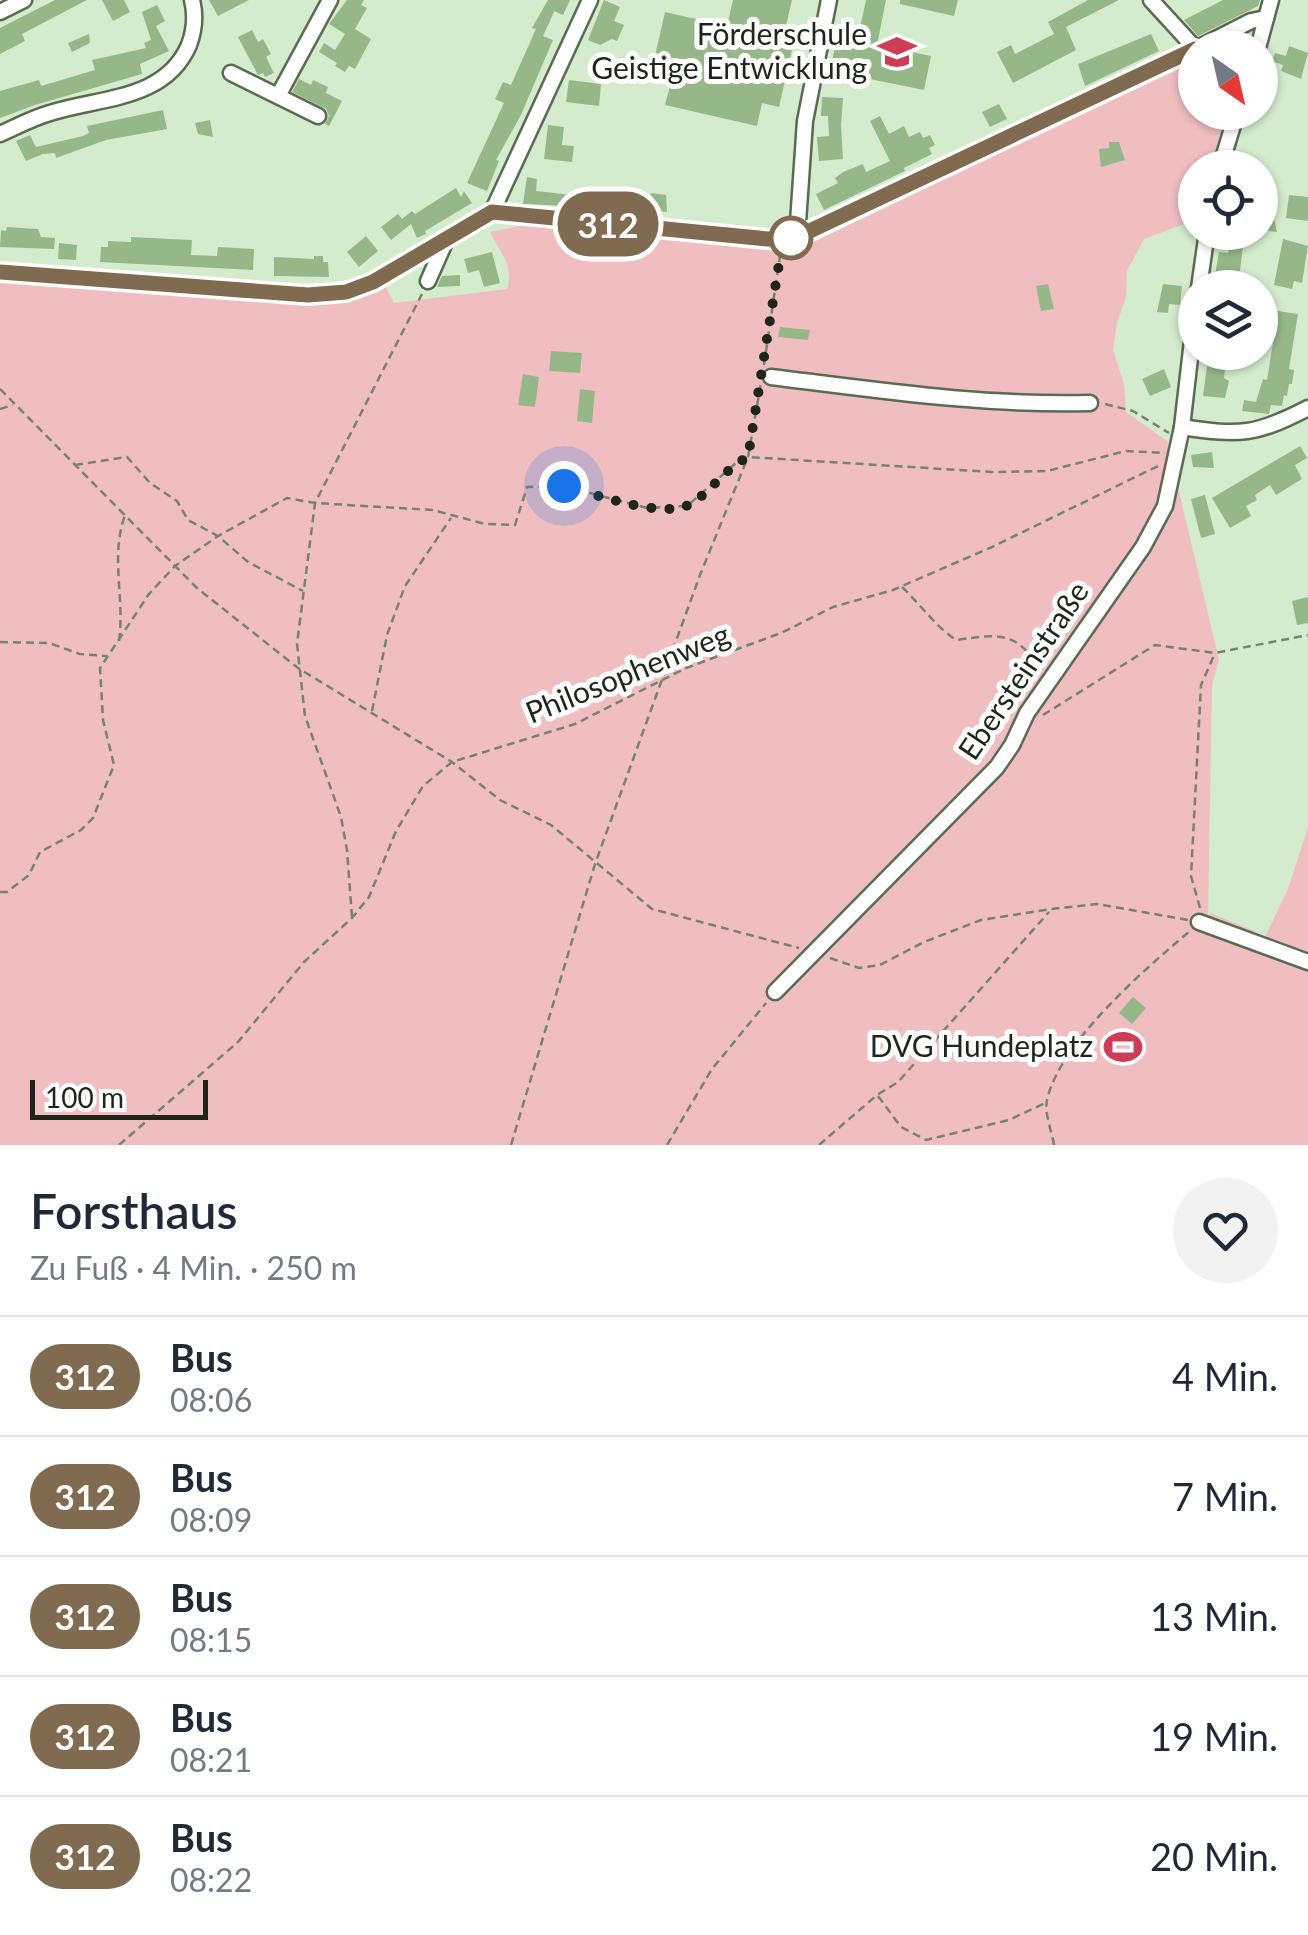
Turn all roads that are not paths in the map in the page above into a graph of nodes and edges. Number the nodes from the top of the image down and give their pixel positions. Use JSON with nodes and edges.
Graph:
{"nodes":[{"id":1,"x":24,"y":0,"type":"edge"},
{"id":2,"x":192,"y":0,"type":"edge"},
{"id":3,"x":330,"y":0,"type":"edge"},
{"id":4,"x":590,"y":0,"type":"edge"},
{"id":5,"x":829,"y":0,"type":"edge"},
{"id":6,"x":1151,"y":0,"type":"edge"},
{"id":7,"x":1271,"y":0,"type":"edge"},
{"id":8,"x":0,"y":12,"type":"edge"},
{"id":9,"x":1266,"y":18,"type":"junction"},
{"id":10,"x":1179,"y":30,"type":"edge"},
{"id":11,"x":1234,"y":30,"type":"edge"},
{"id":12,"x":1263,"y":30,"type":"edge"},
{"id":13,"x":1178,"y":56,"type":"edge"},
{"id":14,"x":232,"y":73,"type":"dead end"},
{"id":15,"x":278,"y":96,"type":"junction"},
{"id":16,"x":318,"y":116,"type":"dead end"},
{"id":17,"x":0,"y":134,"type":"edge"},
{"id":18,"x":492,"y":212,"type":"junction"},
{"id":19,"x":446,"y":238,"type":"junction"},
{"id":20,"x":790,"y":238,"type":"junction"},
{"id":21,"x":0,"y":272,"type":"edge"},
{"id":22,"x":428,"y":281,"type":"road end"},
{"id":23,"x":1188,"y":370,"type":"edge"},
{"id":24,"x":766,"y":374,"type":"road end"},
{"id":25,"x":1090,"y":403,"type":"road end"},
{"id":26,"x":1308,"y":408,"type":"edge"},
{"id":27,"x":1181,"y":432,"type":"junction"},
{"id":28,"x":1199,"y":922,"type":"road end"},
{"id":29,"x":1308,"y":962,"type":"edge"},
{"id":30,"x":775,"y":992,"type":"road end"}],
"edges":[{"from":1,"to":8,"type":"street"},
{"from":2,"to":17,"type":"street"},
{"from":3,"to":15,"type":"street"},
{"from":4,"to":18,"type":"street"},
{"from":5,"to":20,"type":"street"},
{"from":6,"to":10,"type":"street"},
{"from":7,"to":9,"type":"street"},
{"from":9,"to":11,"type":"street"},
{"from":9,"to":12,"type":"street"},
{"from":13,"to":20,"type":"street"},
{"from":14,"to":15,"type":"street"},
{"from":15,"to":16,"type":"street"},
{"from":18,"to":19,"type":"street"},
{"from":18,"to":20,"type":"street"},
{"from":19,"to":21,"type":"street"},
{"from":19,"to":22,"type":"street"},
{"from":23,"to":27,"type":"street","name":"Ebersteinstraße"},
{"from":24,"to":25,"type":"street"},
{"from":26,"to":27,"type":"street"},
{"from":27,"to":30,"type":"street","name":"Ebersteinstraße"},
{"from":28,"to":29,"type":"street"}]}
